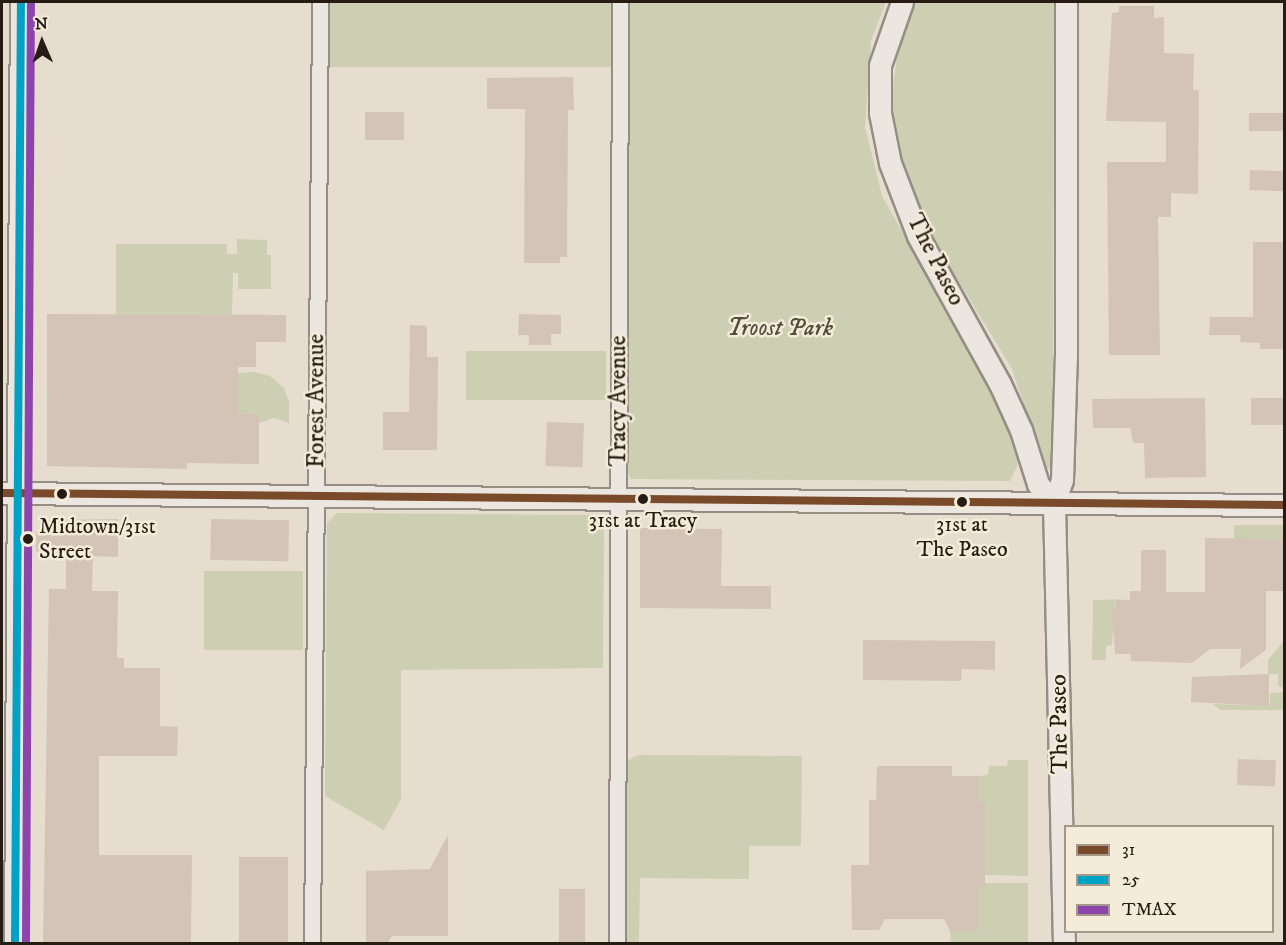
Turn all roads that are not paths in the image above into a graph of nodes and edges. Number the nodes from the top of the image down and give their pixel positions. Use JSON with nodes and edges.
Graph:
{"nodes":[{"id":1,"x":21,"y":2,"type":"edge"},
{"id":2,"x":320,"y":2,"type":"edge"},
{"id":3,"x":620,"y":2,"type":"edge"},
{"id":4,"x":902,"y":2,"type":"edge"},
{"id":5,"x":1066,"y":2,"type":"edge"},
{"id":6,"x":11,"y":493,"type":"edge"},
{"id":7,"x":317,"y":496,"type":"junction"},
{"id":8,"x":619,"y":499,"type":"junction"},
{"id":9,"x":1054,"y":504,"type":"junction"},
{"id":10,"x":1284,"y":505,"type":"edge"},
{"id":11,"x":15,"y":944,"type":"edge"},
{"id":12,"x":312,"y":944,"type":"edge"},
{"id":13,"x":617,"y":944,"type":"edge"},
{"id":14,"x":1064,"y":944,"type":"edge"}],
"edges":[{"from":1,"to":6,"type":"main road"},
{"from":2,"to":7,"type":"street","name":"Forest Avenue"},
{"from":3,"to":8,"type":"street","name":"Tracy Avenue"},
{"from":4,"to":9,"type":"main road","name":"The Paseo"},
{"from":5,"to":9,"type":"main road","name":"The Paseo"},
{"from":6,"to":7,"type":"main road"},
{"from":6,"to":11,"type":"main road"},
{"from":7,"to":8,"type":"main road"},
{"from":7,"to":12,"type":"street","name":"Forest Avenue"},
{"from":8,"to":9,"type":"main road"},
{"from":8,"to":13,"type":"street","name":"Tracy Avenue"},
{"from":9,"to":10,"type":"main road"},
{"from":9,"to":14,"type":"main road","name":"The Paseo"}]}
